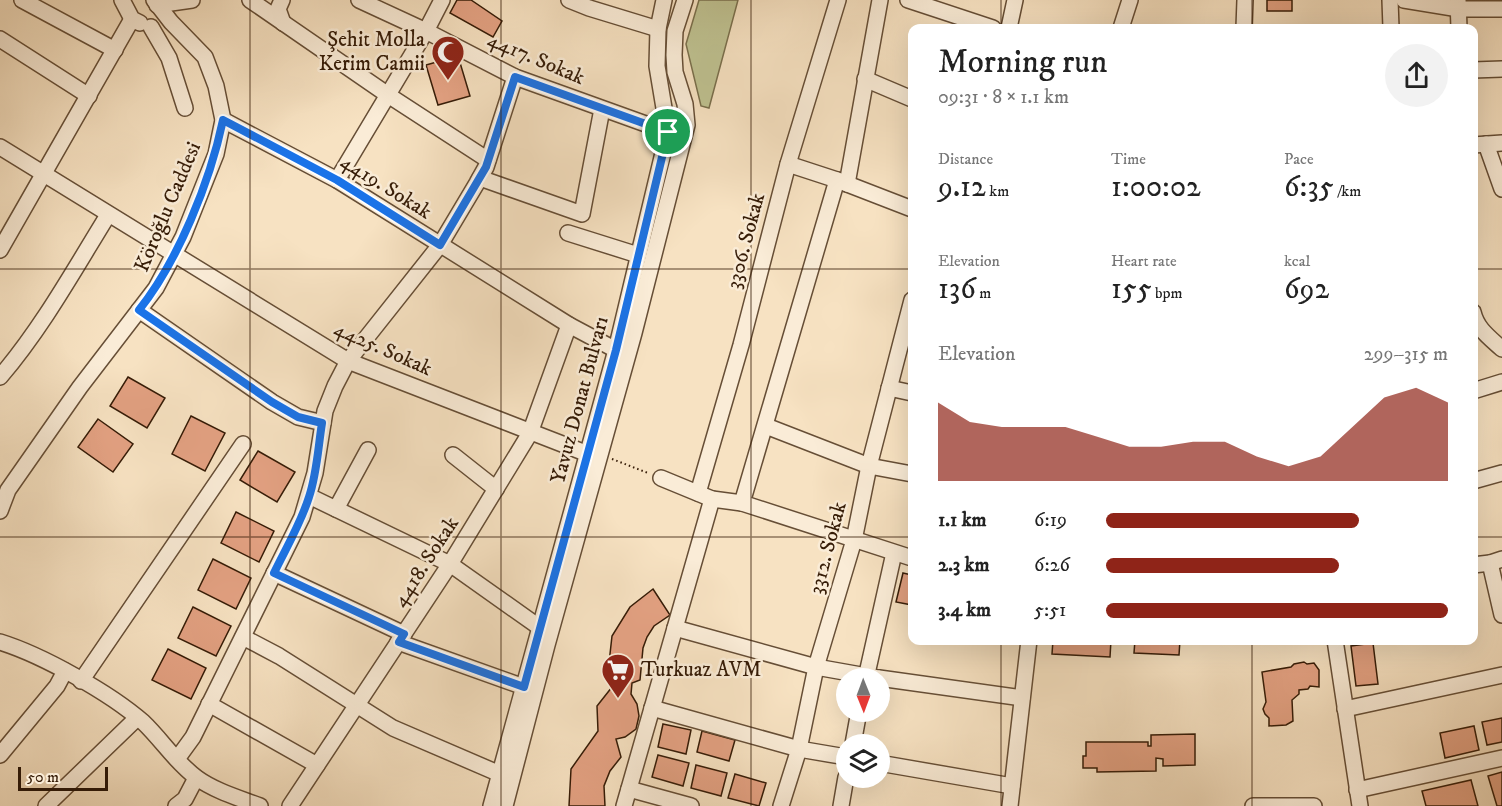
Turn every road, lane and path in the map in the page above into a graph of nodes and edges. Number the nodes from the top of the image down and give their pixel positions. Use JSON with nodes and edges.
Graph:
{"nodes":[{"id":1,"x":22,"y":0,"type":"edge"},
{"id":2,"x":122,"y":0,"type":"edge"},
{"id":3,"x":192,"y":0,"type":"edge"},
{"id":4,"x":250,"y":0,"type":"edge"},
{"id":5,"x":282,"y":0,"type":"edge"},
{"id":6,"x":359,"y":0,"type":"edge"},
{"id":7,"x":442,"y":0,"type":"edge"},
{"id":8,"x":569,"y":0,"type":"edge"},
{"id":9,"x":664,"y":0,"type":"edge"},
{"id":10,"x":685,"y":0,"type":"edge"},
{"id":11,"x":837,"y":0,"type":"edge"},
{"id":12,"x":880,"y":0,"type":"edge"},
{"id":13,"x":908,"y":0,"type":"edge"},
{"id":14,"x":1015,"y":0,"type":"edge"},
{"id":15,"x":1131,"y":0,"type":"edge"},
{"id":16,"x":1245,"y":0,"type":"edge"},
{"id":17,"x":1390,"y":0,"type":"edge"},
{"id":18,"x":1404,"y":0,"type":"edge"},
{"id":19,"x":155,"y":3,"type":"edge"},
{"id":20,"x":1459,"y":4,"type":"edge"},
{"id":21,"x":1502,"y":9,"type":"edge"},
{"id":22,"x":132,"y":19,"type":"junction"},
{"id":23,"x":283,"y":23,"type":"junction"},
{"id":24,"x":981,"y":24,"type":"edge"},
{"id":25,"x":1010,"y":24,"type":"edge"},
{"id":26,"x":1123,"y":24,"type":"edge"},
{"id":27,"x":1245,"y":24,"type":"edge"},
{"id":28,"x":1391,"y":24,"type":"edge"},
{"id":29,"x":1459,"y":24,"type":"edge"},
{"id":30,"x":151,"y":27,"type":"junction"},
{"id":31,"x":658,"y":29,"type":"junction"},
{"id":32,"x":178,"y":30,"type":"junction"},
{"id":33,"x":426,"y":31,"type":"junction"},
{"id":34,"x":0,"y":39,"type":"edge"},
{"id":35,"x":115,"y":50,"type":"junction"},
{"id":36,"x":1502,"y":69,"type":"edge"},
{"id":37,"x":1478,"y":70,"type":"edge"},
{"id":38,"x":515,"y":77,"type":"junction"},
{"id":39,"x":865,"y":79,"type":"junction"},
{"id":40,"x":388,"y":95,"type":"junction"},
{"id":41,"x":89,"y":96,"type":"junction"},
{"id":42,"x":908,"y":97,"type":"edge"},
{"id":43,"x":185,"y":108,"type":"dead end"},
{"id":44,"x":602,"y":109,"type":"junction"},
{"id":45,"x":223,"y":120,"type":"junction"},
{"id":46,"x":668,"y":132,"type":"junction"},
{"id":47,"x":1502,"y":142,"type":"edge"},
{"id":48,"x":1480,"y":145,"type":"edge"},
{"id":49,"x":1,"y":152,"type":"edge"},
{"id":50,"x":488,"y":160,"type":"junction"},
{"id":51,"x":788,"y":164,"type":"junction"},
{"id":52,"x":44,"y":175,"type":"junction"},
{"id":53,"x":480,"y":178,"type":"junction"},
{"id":54,"x":337,"y":180,"type":"junction"},
{"id":55,"x":842,"y":182,"type":"junction"},
{"id":56,"x":1502,"y":189,"type":"edge"},
{"id":57,"x":908,"y":207,"type":"edge"},
{"id":58,"x":108,"y":215,"type":"junction"},
{"id":59,"x":568,"y":233,"type":"dead end"},
{"id":60,"x":440,"y":245,"type":"junction"},
{"id":61,"x":0,"y":250,"type":"edge"},
{"id":62,"x":173,"y":255,"type":"junction"},
{"id":63,"x":638,"y":255,"type":"junction"},
{"id":64,"x":139,"y":310,"type":"junction"},
{"id":65,"x":908,"y":315,"type":"edge"},
{"id":66,"x":569,"y":325,"type":"junction"},
{"id":67,"x":1478,"y":326,"type":"edge"},
{"id":68,"x":1502,"y":349,"type":"edge"},
{"id":69,"x":616,"y":350,"type":"junction"},
{"id":70,"x":348,"y":361,"type":"junction"},
{"id":71,"x":2,"y":370,"type":"edge"},
{"id":72,"x":1502,"y":382,"type":"edge"},
{"id":73,"x":889,"y":388,"type":"junction"},
{"id":74,"x":1478,"y":389,"type":"edge"},
{"id":75,"x":908,"y":392,"type":"edge"},
{"id":76,"x":322,"y":423,"type":"junction"},
{"id":77,"x":766,"y":426,"type":"junction"},
{"id":78,"x":530,"y":433,"type":"junction"},
{"id":79,"x":243,"y":444,"type":"dead end"},
{"id":80,"x":368,"y":450,"type":"dead end"},
{"id":81,"x":588,"y":454,"type":"junction"},
{"id":82,"x":453,"y":455,"type":"dead end"},
{"id":83,"x":605,"y":456,"type":"dead end"},
{"id":84,"x":869,"y":466,"type":"junction"},
{"id":85,"x":19,"y":473,"type":"junction"},
{"id":86,"x":908,"y":473,"type":"edge"},
{"id":87,"x":1502,"y":473,"type":"edge"},
{"id":88,"x":658,"y":477,"type":"joint"},
{"id":89,"x":0,"y":478,"type":"edge"},
{"id":90,"x":1478,"y":480,"type":"edge"},
{"id":91,"x":496,"y":489,"type":"junction"},
{"id":92,"x":309,"y":496,"type":"junction"},
{"id":93,"x":705,"y":496,"type":"junction"},
{"id":94,"x":742,"y":503,"type":"junction"},
{"id":95,"x":336,"y":509,"type":"junction"},
{"id":96,"x":0,"y":511,"type":"edge"},
{"id":97,"x":854,"y":540,"type":"junction"},
{"id":98,"x":894,"y":553,"type":"junction"},
{"id":99,"x":908,"y":557,"type":"edge"},
{"id":100,"x":1496,"y":561,"type":"edge"},
{"id":101,"x":450,"y":564,"type":"junction"},
{"id":102,"x":1478,"y":565,"type":"edge"},
{"id":103,"x":274,"y":573,"type":"junction"},
{"id":104,"x":1502,"y":615,"type":"edge"},
{"id":105,"x":539,"y":627,"type":"junction"},
{"id":106,"x":675,"y":628,"type":"junction"},
{"id":107,"x":243,"y":637,"type":"junction"},
{"id":108,"x":401,"y":638,"type":"junction"},
{"id":109,"x":0,"y":642,"type":"edge"},
{"id":110,"x":1028,"y":645,"type":"edge"},
{"id":111,"x":1336,"y":645,"type":"edge"},
{"id":112,"x":816,"y":667,"type":"junction"},
{"id":113,"x":874,"y":668,"type":"edge"},
{"id":114,"x":65,"y":671,"type":"junction"},
{"id":115,"x":836,"y":671,"type":"edge"},
{"id":116,"x":1502,"y":675,"type":"edge"},
{"id":117,"x":890,"y":680,"type":"edge"},
{"id":118,"x":81,"y":681,"type":"junction"},
{"id":119,"x":524,"y":687,"type":"junction"},
{"id":120,"x":1022,"y":698,"type":"junction"},
{"id":121,"x":209,"y":704,"type":"junction"},
{"id":122,"x":357,"y":705,"type":"junction"},
{"id":123,"x":652,"y":708,"type":"junction"},
{"id":124,"x":1345,"y":709,"type":"junction"},
{"id":125,"x":136,"y":718,"type":"junction"},
{"id":126,"x":799,"y":749,"type":"junction"},
{"id":127,"x":0,"y":755,"type":"edge"},
{"id":128,"x":836,"y":756,"type":"edge"},
{"id":129,"x":1502,"y":758,"type":"edge"},
{"id":130,"x":177,"y":759,"type":"junction"},
{"id":131,"x":316,"y":765,"type":"junction"},
{"id":132,"x":890,"y":765,"type":"edge"},
{"id":133,"x":500,"y":774,"type":"junction"},
{"id":134,"x":196,"y":778,"type":"junction"},
{"id":135,"x":1012,"y":786,"type":"junction"},
{"id":136,"x":844,"y":788,"type":"edge"},
{"id":137,"x":629,"y":789,"type":"junction"},
{"id":138,"x":1357,"y":790,"type":"junction"},
{"id":139,"x":46,"y":806,"type":"edge"},
{"id":140,"x":176,"y":806,"type":"edge"},
{"id":141,"x":260,"y":806,"type":"edge"},
{"id":142,"x":290,"y":806,"type":"edge"},
{"id":143,"x":490,"y":806,"type":"edge"},
{"id":144,"x":506,"y":806,"type":"edge"},
{"id":145,"x":624,"y":806,"type":"edge"},
{"id":146,"x":691,"y":806,"type":"edge"},
{"id":147,"x":781,"y":806,"type":"edge"},
{"id":148,"x":841,"y":806,"type":"edge"},
{"id":149,"x":1010,"y":806,"type":"edge"},
{"id":150,"x":1253,"y":806,"type":"edge"},
{"id":151,"x":1314,"y":806,"type":"edge"},
{"id":152,"x":1360,"y":806,"type":"edge"}],
"edges":[{"from":1,"to":35,"type":"street"},
{"from":2,"to":22,"type":"street"},
{"from":3,"to":19,"type":"street"},
{"from":4,"to":23,"type":"street"},
{"from":5,"to":23,"type":"street"},
{"from":6,"to":33,"type":"street","name":"4417. Sokak"},
{"from":7,"to":33,"type":"street"},
{"from":8,"to":31,"type":"street"},
{"from":9,"to":31,"type":"street","name":"Yavuz Donat Bulvarı"},
{"from":10,"to":144,"type":"street","name":"Yavuz Donat Bulvarı"},
{"from":11,"to":51,"type":"street","name":"3306. Sokak"},
{"from":12,"to":39,"type":"street"},
{"from":13,"to":24,"type":"street"},
{"from":14,"to":25,"type":"street"},
{"from":15,"to":26,"type":"street"},
{"from":16,"to":27,"type":"street"},
{"from":17,"to":28,"type":"street"},
{"from":18,"to":20,"type":"street"},
{"from":19,"to":32,"type":"street","name":"Köroğlu Caddesi"},
{"from":20,"to":21,"type":"street"},
{"from":20,"to":29,"type":"street"},
{"from":22,"to":30,"type":"street"},
{"from":22,"to":35,"type":"street"},
{"from":23,"to":40,"type":"street"},
{"from":30,"to":32,"type":"street"},
{"from":30,"to":43,"type":"street"},
{"from":31,"to":46,"type":"street","name":"Yavuz Donat Bulvarı"},
{"from":32,"to":45,"type":"street","name":"Köroğlu Caddesi"},
{"from":33,"to":38,"type":"street","name":"4417. Sokak"},
{"from":33,"to":40,"type":"street"},
{"from":34,"to":41,"type":"street"},
{"from":35,"to":41,"type":"street"},
{"from":36,"to":37,"type":"street"},
{"from":38,"to":44,"type":"street","name":"4417. Sokak"},
{"from":38,"to":50,"type":"street"},
{"from":39,"to":42,"type":"street"},
{"from":39,"to":55,"type":"street"},
{"from":40,"to":50,"type":"street"},
{"from":40,"to":54,"type":"street"},
{"from":41,"to":52,"type":"street"},
{"from":44,"to":46,"type":"street","name":"4417. Sokak"},
{"from":44,"to":53,"type":"street"},
{"from":45,"to":54,"type":"street","name":"4419. Sokak"},
{"from":45,"to":62,"type":"street","name":"Köroğlu Caddesi"},
{"from":46,"to":63,"type":"street","name":"Yavuz Donat Bulvarı"},
{"from":47,"to":48,"type":"street"},
{"from":48,"to":56,"type":"street"},
{"from":49,"to":52,"type":"street","name":"4425. Sokak"},
{"from":50,"to":53,"type":"street"},
{"from":51,"to":55,"type":"street"},
{"from":51,"to":93,"type":"street","name":"3306. Sokak"},
{"from":52,"to":58,"type":"street","name":"4425. Sokak"},
{"from":52,"to":61,"type":"street"},
{"from":53,"to":60,"type":"street"},
{"from":54,"to":60,"type":"street","name":"4419. Sokak"},
{"from":55,"to":57,"type":"street"},
{"from":55,"to":77,"type":"street"},
{"from":58,"to":62,"type":"street","name":"4425. Sokak"},
{"from":58,"to":71,"type":"street"},
{"from":59,"to":63,"type":"street"},
{"from":60,"to":66,"type":"street","name":"4419. Sokak"},
{"from":60,"to":70,"type":"street"},
{"from":62,"to":64,"type":"street","name":"Köroğlu Caddesi"},
{"from":62,"to":70,"type":"street","name":"4425. Sokak"},
{"from":63,"to":69,"type":"street","name":"Yavuz Donat Bulvarı"},
{"from":64,"to":76,"type":"street"},
{"from":64,"to":85,"type":"street","name":"Köroğlu Caddesi"},
{"from":65,"to":73,"type":"street","name":"3312. Sokak"},
{"from":66,"to":69,"type":"street","name":"4419. Sokak"},
{"from":66,"to":78,"type":"street","name":"4418. Sokak"},
{"from":67,"to":68,"type":"street"},
{"from":69,"to":81,"type":"street","name":"Yavuz Donat Bulvarı"},
{"from":70,"to":76,"type":"street"},
{"from":70,"to":78,"type":"street","name":"4425. Sokak"},
{"from":72,"to":74,"type":"street"},
{"from":73,"to":75,"type":"street"},
{"from":73,"to":84,"type":"street","name":"3312. Sokak"},
{"from":76,"to":92,"type":"street"},
{"from":77,"to":84,"type":"street"},
{"from":77,"to":94,"type":"street"},
{"from":78,"to":81,"type":"street","name":"4425. Sokak"},
{"from":78,"to":91,"type":"street","name":"4418. Sokak"},
{"from":79,"to":118,"type":"street"},
{"from":80,"to":95,"type":"street"},
{"from":81,"to":105,"type":"street","name":"Yavuz Donat Bulvarı"},
{"from":82,"to":91,"type":"street"},
{"from":83,"to":88,"type":"path"},
{"from":84,"to":86,"type":"street"},
{"from":84,"to":97,"type":"street","name":"3312. Sokak"},
{"from":85,"to":89,"type":"street"},
{"from":85,"to":96,"type":"street","name":"Köroğlu Caddesi"},
{"from":87,"to":90,"type":"street"},
{"from":88,"to":93,"type":"street"},
{"from":91,"to":101,"type":"street","name":"4418. Sokak"},
{"from":92,"to":95,"type":"street"},
{"from":92,"to":103,"type":"street"},
{"from":93,"to":94,"type":"street"},
{"from":93,"to":106,"type":"street","name":"3306. Sokak"},
{"from":94,"to":97,"type":"street"},
{"from":95,"to":101,"type":"street"},
{"from":97,"to":98,"type":"street"},
{"from":97,"to":112,"type":"street","name":"3312. Sokak"},
{"from":98,"to":99,"type":"street"},
{"from":98,"to":113,"type":"street"},
{"from":100,"to":102,"type":"street"},
{"from":100,"to":104,"type":"street"},
{"from":101,"to":105,"type":"street"},
{"from":101,"to":108,"type":"street","name":"4418. Sokak"},
{"from":103,"to":107,"type":"street"},
{"from":103,"to":108,"type":"street"},
{"from":105,"to":119,"type":"street","name":"Yavuz Donat Bulvarı"},
{"from":106,"to":112,"type":"street"},
{"from":106,"to":123,"type":"street","name":"3306. Sokak"},
{"from":107,"to":121,"type":"street"},
{"from":107,"to":122,"type":"street"},
{"from":108,"to":119,"type":"street"},
{"from":108,"to":122,"type":"street","name":"4418. Sokak"},
{"from":109,"to":114,"type":"street"},
{"from":110,"to":120,"type":"street"},
{"from":111,"to":124,"type":"street"},
{"from":112,"to":115,"type":"street"},
{"from":112,"to":126,"type":"street","name":"3312. Sokak"},
{"from":114,"to":118,"type":"street"},
{"from":114,"to":127,"type":"street"},
{"from":116,"to":124,"type":"street"},
{"from":117,"to":120,"type":"street"},
{"from":118,"to":125,"type":"street"},
{"from":119,"to":133,"type":"street","name":"Yavuz Donat Bulvarı"},
{"from":120,"to":135,"type":"street"},
{"from":121,"to":130,"type":"street"},
{"from":121,"to":131,"type":"street"},
{"from":122,"to":131,"type":"street","name":"4418. Sokak"},
{"from":122,"to":133,"type":"street"},
{"from":123,"to":126,"type":"street"},
{"from":123,"to":137,"type":"street","name":"3306. Sokak"},
{"from":124,"to":138,"type":"street"},
{"from":125,"to":130,"type":"street"},
{"from":125,"to":139,"type":"street"},
{"from":126,"to":128,"type":"street"},
{"from":126,"to":147,"type":"street","name":"3312. Sokak"},
{"from":129,"to":138,"type":"street"},
{"from":130,"to":134,"type":"street"},
{"from":131,"to":142,"type":"street","name":"4418. Sokak"},
{"from":132,"to":135,"type":"street"},
{"from":133,"to":143,"type":"street","name":"Yavuz Donat Bulvarı"},
{"from":134,"to":140,"type":"street"},
{"from":134,"to":141,"type":"street"},
{"from":135,"to":149,"type":"street"},
{"from":136,"to":148,"type":"street"},
{"from":137,"to":145,"type":"street","name":"3306. Sokak"},
{"from":137,"to":146,"type":"street"},
{"from":138,"to":152,"type":"street"},
{"from":150,"to":151,"type":"street"}]}
